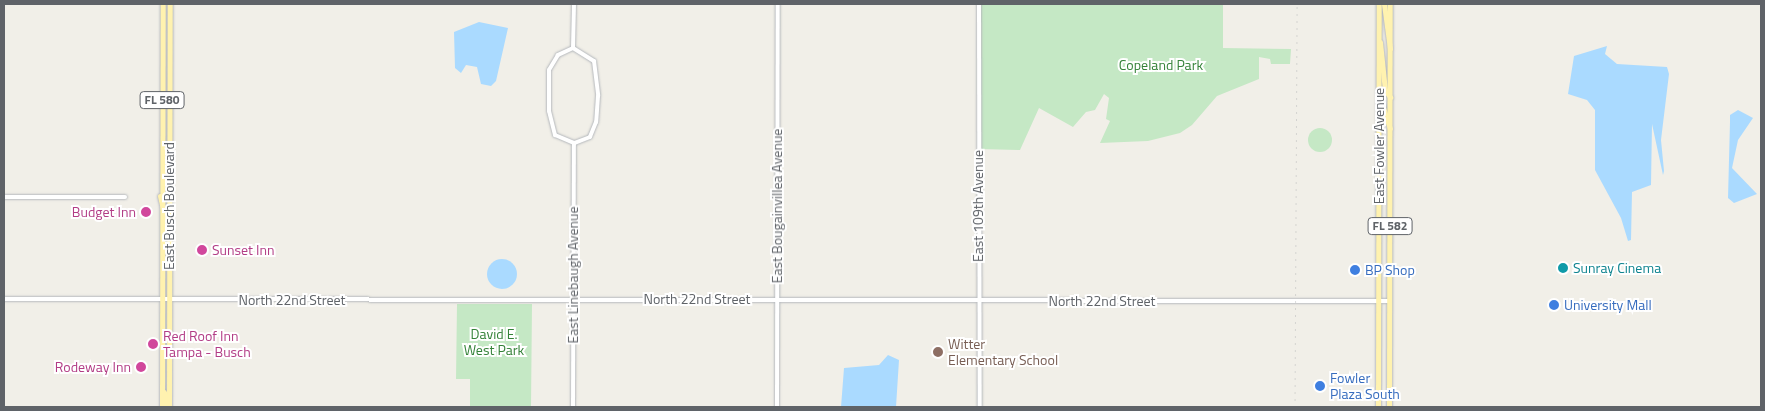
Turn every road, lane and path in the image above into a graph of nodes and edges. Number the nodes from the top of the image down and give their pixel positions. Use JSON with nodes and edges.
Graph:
{"nodes":[{"id":1,"x":163,"y":4,"type":"edge"},
{"id":2,"x":170,"y":4,"type":"edge"},
{"id":3,"x":574,"y":4,"type":"edge"},
{"id":4,"x":778,"y":4,"type":"edge"},
{"id":5,"x":979,"y":4,"type":"edge"},
{"id":6,"x":1379,"y":4,"type":"edge"},
{"id":7,"x":1384,"y":4,"type":"edge"},
{"id":8,"x":1390,"y":4,"type":"edge"},
{"id":9,"x":163,"y":38,"type":"junction"},
{"id":10,"x":1379,"y":39,"type":"junction"},
{"id":11,"x":573,"y":48,"type":"junction"},
{"id":12,"x":1390,"y":49,"type":"junction"},
{"id":13,"x":170,"y":76,"type":"junction"},
{"id":14,"x":1379,"y":95,"type":"junction"},
{"id":15,"x":1390,"y":97,"type":"junction"},
{"id":16,"x":1390,"y":128,"type":"junction"},
{"id":17,"x":574,"y":143,"type":"junction"},
{"id":18,"x":161,"y":158,"type":"junction"},
{"id":19,"x":170,"y":195,"type":"junction"},
{"id":20,"x":160,"y":196,"type":"junction"},
{"id":21,"x":4,"y":197,"type":"edge"},
{"id":22,"x":125,"y":197,"type":"dead end"},
{"id":23,"x":169,"y":235,"type":"junction"},
{"id":24,"x":4,"y":299,"type":"edge"},
{"id":25,"x":160,"y":299,"type":"junction"},
{"id":26,"x":168,"y":299,"type":"junction"},
{"id":27,"x":573,"y":300,"type":"junction"},
{"id":28,"x":776,"y":300,"type":"junction"},
{"id":29,"x":979,"y":301,"type":"junction"},
{"id":30,"x":1378,"y":301,"type":"junction"},
{"id":31,"x":1390,"y":301,"type":"junction"},
{"id":32,"x":164,"y":407,"type":"edge"},
{"id":33,"x":169,"y":407,"type":"edge"},
{"id":34,"x":573,"y":407,"type":"edge"},
{"id":35,"x":777,"y":407,"type":"edge"},
{"id":36,"x":980,"y":407,"type":"edge"},
{"id":37,"x":1378,"y":407,"type":"edge"},
{"id":38,"x":1389,"y":407,"type":"edge"}],
"edges":[{"from":1,"to":9,"type":"main road","name":"East Busch Boulevard","number":"FL 580"},
{"from":2,"to":13,"type":"main road","name":"East Busch Boulevard","number":"FL 580"},
{"from":3,"to":11,"type":"street"},
{"from":4,"to":28,"type":"street","name":"East Bougainvillea Avenue"},
{"from":5,"to":29,"type":"street","name":"East 109th Avenue"},
{"from":6,"to":10,"type":"main road","name":"East Fowler Avenue","number":"FL 582"},
{"from":7,"to":12,"type":"main road"},
{"from":8,"to":12,"type":"main road","name":"East Fowler Avenue","number":"FL 582"},
{"from":9,"to":13,"type":"main road"},
{"from":9,"to":18,"type":"main road","name":"East Busch Boulevard","number":"FL 580"},
{"from":10,"to":14,"type":"main road","name":"East Fowler Avenue","number":"FL 582"},
{"from":10,"to":15,"type":"main road"},
{"from":11,"to":17,"type":"street"},
{"from":11,"to":17,"type":"street"},
{"from":12,"to":15,"type":"main road","name":"East Fowler Avenue","number":"FL 582"},
{"from":13,"to":19,"type":"main road","name":"East Busch Boulevard","number":"FL 580"},
{"from":14,"to":16,"type":"main road"},
{"from":14,"to":30,"type":"main road","name":"East Fowler Avenue","number":"FL 582"},
{"from":15,"to":16,"type":"main road","name":"East Fowler Avenue","number":"FL 582"},
{"from":16,"to":31,"type":"main road","name":"East Fowler Avenue","number":"FL 582"},
{"from":17,"to":27,"type":"street","name":"East Linebaugh Avenue"},
{"from":18,"to":19,"type":"main road"},
{"from":18,"to":20,"type":"main road","name":"East Busch Boulevard","number":"FL 580"},
{"from":19,"to":23,"type":"main road","name":"East Busch Boulevard","number":"FL 580"},
{"from":20,"to":23,"type":"main road"},
{"from":20,"to":25,"type":"main road","name":"East Busch Boulevard","number":"FL 580"},
{"from":21,"to":22,"type":"street"},
{"from":23,"to":26,"type":"main road","name":"East Busch Boulevard","number":"FL 580"},
{"from":24,"to":25,"type":"street","name":"North 22nd Street"},
{"from":25,"to":26,"type":"street","name":"North 22nd Street"},
{"from":25,"to":32,"type":"main road","name":"East Busch Boulevard","number":"FL 580"},
{"from":26,"to":27,"type":"street","name":"North 22nd Street"},
{"from":26,"to":33,"type":"main road","name":"East Busch Boulevard","number":"FL 580"},
{"from":27,"to":28,"type":"street","name":"North 22nd Street"},
{"from":27,"to":34,"type":"street","name":"East Linebaugh Avenue"},
{"from":28,"to":29,"type":"street","name":"North 22nd Street"},
{"from":28,"to":35,"type":"street","name":"East Bougainvillea Avenue"},
{"from":29,"to":30,"type":"street","name":"North 22nd Street"},
{"from":29,"to":36,"type":"street","name":"East 109th Avenue"},
{"from":30,"to":31,"type":"street","name":"North 22nd Street"},
{"from":30,"to":37,"type":"main road","name":"East Fowler Avenue","number":"FL 582"},
{"from":31,"to":38,"type":"main road","name":"East Fowler Avenue","number":"FL 582"}]}
